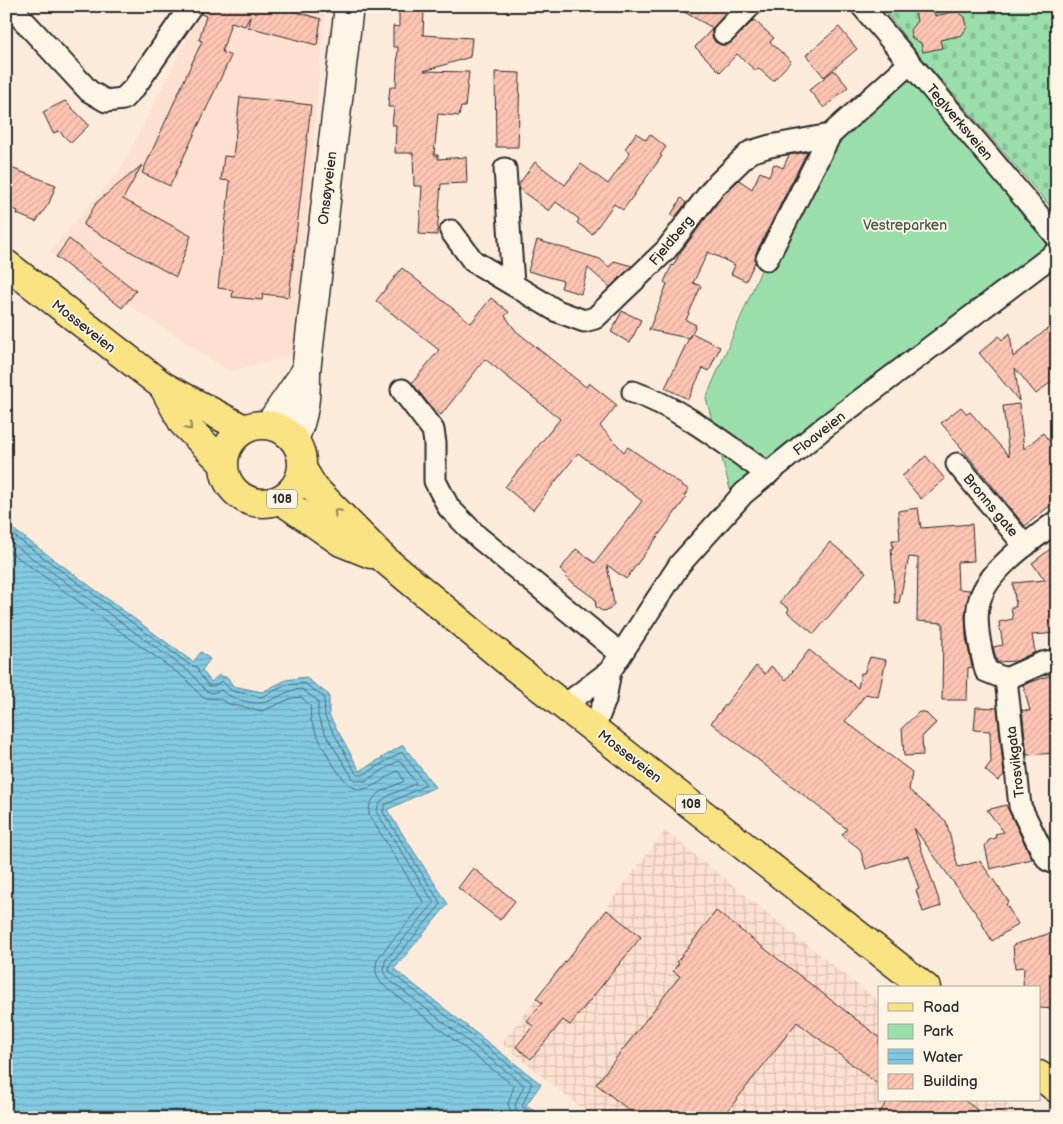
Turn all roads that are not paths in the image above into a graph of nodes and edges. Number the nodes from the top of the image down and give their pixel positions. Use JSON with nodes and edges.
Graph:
{"nodes":[{"id":1,"x":10,"y":6,"type":"edge"},
{"id":2,"x":191,"y":6,"type":"edge"},
{"id":3,"x":349,"y":6,"type":"edge"},
{"id":4,"x":750,"y":6,"type":"edge"},
{"id":5,"x":862,"y":6,"type":"edge"},
{"id":6,"x":724,"y":33,"type":"dead end"},
{"id":7,"x":910,"y":63,"type":"junction"},
{"id":8,"x":830,"y":134,"type":"junction"},
{"id":9,"x":505,"y":169,"type":"dead end"},
{"id":10,"x":451,"y":231,"type":"dead end"},
{"id":11,"x":1057,"y":237,"type":"edge"},
{"id":12,"x":1057,"y":252,"type":"edge"},
{"id":13,"x":767,"y":259,"type":"dead end"},
{"id":14,"x":6,"y":264,"type":"edge"},
{"id":15,"x":514,"y":284,"type":"junction"},
{"id":16,"x":306,"y":371,"type":"junction"},
{"id":17,"x":163,"y":386,"type":"junction"},
{"id":18,"x":402,"y":390,"type":"dead end"},
{"id":19,"x":634,"y":392,"type":"dead end"},
{"id":20,"x":257,"y":427,"type":"junction"},
{"id":21,"x":294,"y":439,"type":"junction"},
{"id":22,"x":223,"y":462,"type":"junction"},
{"id":23,"x":957,"y":464,"type":"dead end"},
{"id":24,"x":303,"y":470,"type":"junction"},
{"id":25,"x":768,"y":474,"type":"junction"},
{"id":26,"x":281,"y":500,"type":"junction"},
{"id":27,"x":1057,"y":521,"type":"edge"},
{"id":28,"x":1025,"y":546,"type":"junction"},
{"id":29,"x":384,"y":560,"type":"junction"},
{"id":30,"x":1057,"y":660,"type":"edge"},
{"id":31,"x":615,"y":663,"type":"junction"},
{"id":32,"x":1006,"y":679,"type":"junction"},
{"id":33,"x":565,"y":705,"type":"junction"},
{"id":34,"x":594,"y":728,"type":"junction"},
{"id":35,"x":1057,"y":864,"type":"edge"},
{"id":36,"x":923,"y":986,"type":"edge"},
{"id":37,"x":1040,"y":1076,"type":"edge"},
{"id":38,"x":1057,"y":1089,"type":"edge"}],
"edges":[{"from":1,"to":2,"type":"street"},
{"from":3,"to":16,"type":"street","name":"Onsøyveien"},
{"from":4,"to":6,"type":"street"},
{"from":5,"to":7,"type":"street","name":"Teglverksveien"},
{"from":7,"to":8,"type":"street"},
{"from":7,"to":11,"type":"street","name":"Teglverksveien"},
{"from":8,"to":13,"type":"street"},
{"from":8,"to":15,"type":"street","name":"Fjeldberg"},
{"from":9,"to":15,"type":"street"},
{"from":10,"to":15,"type":"street","name":"Fjeldberg"},
{"from":12,"to":25,"type":"street","name":"Floaveien"},
{"from":14,"to":17,"type":"main road","name":"Mosseveien","number":"108"},
{"from":16,"to":20,"type":"street","name":"Onsøyveien"},
{"from":16,"to":21,"type":"street","name":"Onsøyveien"},
{"from":17,"to":20,"type":"main road","name":"Mosseveien","number":"108"},
{"from":17,"to":22,"type":"main road","name":"Mosseveien","number":"108","one_way":true},
{"from":18,"to":31,"type":"street"},
{"from":19,"to":25,"type":"street"},
{"from":20,"to":21,"type":"main road","number":"108"},
{"from":20,"to":22,"type":"main road"},
{"from":21,"to":24,"type":"main road","number":"108"},
{"from":22,"to":26,"type":"main road","number":"108"},
{"from":23,"to":28,"type":"street","name":"Bronns gate"},
{"from":24,"to":26,"type":"main road","number":"108"},
{"from":29,"to":24,"type":"main road","name":"Mosseveien","number":"108","one_way":true},
{"from":25,"to":31,"type":"street","name":"Floaveien"},
{"from":26,"to":29,"type":"main road","name":"Mosseveien","number":"108"},
{"from":27,"to":28,"type":"street","name":"Bronns gate"},
{"from":28,"to":32,"type":"street","name":"Bronns gate"},
{"from":29,"to":33,"type":"main road","name":"Mosseveien","number":"108"},
{"from":30,"to":32,"type":"street"},
{"from":31,"to":33,"type":"street","name":"Floaveien"},
{"from":31,"to":34,"type":"street","name":"Floaveien"},
{"from":32,"to":35,"type":"street","name":"Trosvikgata"},
{"from":33,"to":34,"type":"main road","name":"Mosseveien","number":"108"},
{"from":34,"to":36,"type":"main road","name":"Mosseveien","number":"108"},
{"from":37,"to":38,"type":"main road"}]}
